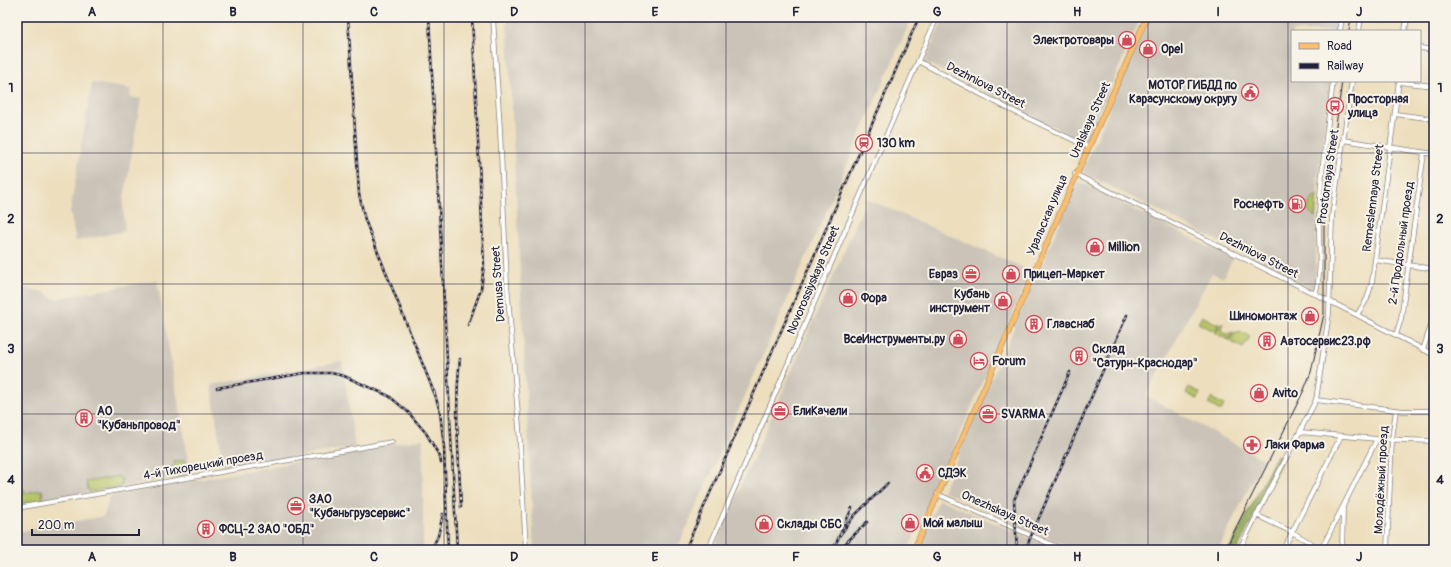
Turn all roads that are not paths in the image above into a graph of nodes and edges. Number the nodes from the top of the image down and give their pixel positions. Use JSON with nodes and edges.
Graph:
{"nodes":[{"id":1,"x":493,"y":17,"type":"edge"},
{"id":2,"x":937,"y":17,"type":"edge"},
{"id":3,"x":1146,"y":17,"type":"edge"},
{"id":4,"x":1342,"y":17,"type":"edge"},
{"id":5,"x":1361,"y":17,"type":"edge"},
{"id":6,"x":1407,"y":17,"type":"edge"},
{"id":7,"x":1340,"y":30,"type":"edge"},
{"id":8,"x":1359,"y":30,"type":"edge"},
{"id":9,"x":1406,"y":30,"type":"edge"},
{"id":10,"x":1421,"y":48,"type":"edge"},
{"id":11,"x":1434,"y":50,"type":"edge"},
{"id":12,"x":918,"y":61,"type":"junction"},
{"id":13,"x":1333,"y":82,"type":"edge"},
{"id":14,"x":1352,"y":82,"type":"edge"},
{"id":15,"x":1399,"y":82,"type":"edge"},
{"id":16,"x":1406,"y":82,"type":"edge"},
{"id":17,"x":1434,"y":86,"type":"edge"},
{"id":18,"x":1394,"y":114,"type":"junction"},
{"id":19,"x":1434,"y":119,"type":"edge"},
{"id":20,"x":1343,"y":140,"type":"junction"},
{"id":21,"x":1088,"y":147,"type":"junction"},
{"id":22,"x":1390,"y":147,"type":"junction"},
{"id":23,"x":1424,"y":153,"type":"junction"},
{"id":24,"x":1434,"y":154,"type":"edge"},
{"id":25,"x":1076,"y":174,"type":"junction"},
{"id":26,"x":1375,"y":260,"type":"junction"},
{"id":27,"x":1409,"y":264,"type":"junction"},
{"id":28,"x":1434,"y":269,"type":"edge"},
{"id":29,"x":1315,"y":294,"type":"junction"},
{"id":30,"x":1329,"y":301,"type":"junction"},
{"id":31,"x":1434,"y":312,"type":"edge"},
{"id":32,"x":1357,"y":315,"type":"junction"},
{"id":33,"x":1396,"y":335,"type":"junction"},
{"id":34,"x":1423,"y":350,"type":"junction"},
{"id":35,"x":1434,"y":355,"type":"edge"},
{"id":36,"x":1316,"y":400,"type":"junction"},
{"id":37,"x":1396,"y":410,"type":"junction"},
{"id":38,"x":1434,"y":410,"type":"edge"},
{"id":39,"x":1300,"y":432,"type":"junction"},
{"id":40,"x":1341,"y":436,"type":"junction"},
{"id":41,"x":1377,"y":439,"type":"junction"},
{"id":42,"x":1392,"y":439,"type":"junction"},
{"id":43,"x":1434,"y":441,"type":"edge"},
{"id":44,"x":392,"y":442,"type":"dead end"},
{"id":45,"x":938,"y":494,"type":"junction"},
{"id":46,"x":1343,"y":506,"type":"junction"},
{"id":47,"x":17,"y":508,"type":"edge"},
{"id":48,"x":1256,"y":516,"type":"junction"},
{"id":49,"x":1292,"y":532,"type":"junction"},
{"id":50,"x":1434,"y":538,"type":"edge"},
{"id":51,"x":526,"y":550,"type":"edge"},
{"id":52,"x":708,"y":550,"type":"edge"},
{"id":53,"x":913,"y":550,"type":"edge"},
{"id":54,"x":1064,"y":550,"type":"edge"},
{"id":55,"x":1239,"y":550,"type":"edge"},
{"id":56,"x":1283,"y":550,"type":"edge"},
{"id":57,"x":1321,"y":550,"type":"edge"},
{"id":58,"x":1342,"y":550,"type":"edge"},
{"id":59,"x":1348,"y":550,"type":"edge"},
{"id":60,"x":1387,"y":550,"type":"edge"},
{"id":61,"x":1433,"y":550,"type":"edge"}],
"edges":[{"from":1,"to":51,"type":"street","name":"Demusa Street"},
{"from":2,"to":12,"type":"street","name":"Novorossiyskaya Street"},
{"from":3,"to":21,"type":"main road","name":"Uralskaya Street"},
{"from":4,"to":7,"type":"street"},
{"from":5,"to":8,"type":"street"},
{"from":6,"to":9,"type":"street"},
{"from":10,"to":11,"type":"street"},
{"from":12,"to":21,"type":"street","name":"Dezhniova Street"},
{"from":12,"to":52,"type":"street","name":"Novorossiyskaya Street"},
{"from":13,"to":29,"type":"street","name":"Prostornaya Street"},
{"from":14,"to":20,"type":"street","name":"Prostornaya Street"},
{"from":15,"to":18,"type":"street","name":"Remeslennaya Street"},
{"from":16,"to":17,"type":"street"},
{"from":18,"to":19,"type":"street"},
{"from":18,"to":22,"type":"street","name":"Remeslennaya Street"},
{"from":20,"to":22,"type":"street"},
{"from":20,"to":30,"type":"street","name":"Prostornaya Street"},
{"from":21,"to":25,"type":"main road","name":"Uralskaya Street"},
{"from":22,"to":23,"type":"street"},
{"from":22,"to":26,"type":"street","name":"Remeslennaya Street"},
{"from":23,"to":24,"type":"street"},
{"from":23,"to":27,"type":"street","name":"2-й Продольный проезд"},
{"from":25,"to":29,"type":"street","name":"Dezhniova Street"},
{"from":25,"to":45,"type":"main road","name":"Uralskaya Street"},
{"from":26,"to":27,"type":"street"},
{"from":26,"to":32,"type":"street","name":"Remeslennaya Street"},
{"from":27,"to":28,"type":"street"},
{"from":27,"to":33,"type":"street","name":"2-й Продольный проезд"},
{"from":29,"to":30,"type":"street","name":"Dezhniova Street"},
{"from":30,"to":32,"type":"street","name":"Dezhniova Street"},
{"from":30,"to":36,"type":"street","name":"Prostornaya Street"},
{"from":31,"to":34,"type":"street"},
{"from":32,"to":33,"type":"street","name":"Dezhniova Street"},
{"from":33,"to":34,"type":"street","name":"Dezhniova Street"},
{"from":34,"to":35,"type":"street","name":"Dezhniova Street"},
{"from":36,"to":37,"type":"street"},
{"from":36,"to":39,"type":"street","name":"Prostornaya Street"},
{"from":37,"to":38,"type":"street"},
{"from":37,"to":42,"type":"street","name":"Молодёжный проезд"},
{"from":39,"to":40,"type":"street"},
{"from":39,"to":48,"type":"street","name":"Prostornaya Street"},
{"from":40,"to":41,"type":"street"},
{"from":40,"to":49,"type":"street"},
{"from":41,"to":42,"type":"street"},
{"from":41,"to":46,"type":"street"},
{"from":42,"to":43,"type":"street"},
{"from":42,"to":60,"type":"street","name":"Молодёжный проезд"},
{"from":44,"to":47,"type":"street","name":"4-й Тихорецкий проезд"},
{"from":45,"to":53,"type":"main road","name":"Uralskaya Street"},
{"from":45,"to":54,"type":"street","name":"Onezhskaya Street"},
{"from":46,"to":57,"type":"street"},
{"from":46,"to":58,"type":"street"},
{"from":48,"to":49,"type":"street"},
{"from":48,"to":55,"type":"street","name":"Prostornaya Street"},
{"from":49,"to":56,"type":"street"},
{"from":49,"to":57,"type":"street"},
{"from":50,"to":61,"type":"street"},
{"from":57,"to":58,"type":"street"},
{"from":58,"to":59,"type":"street"}]}
